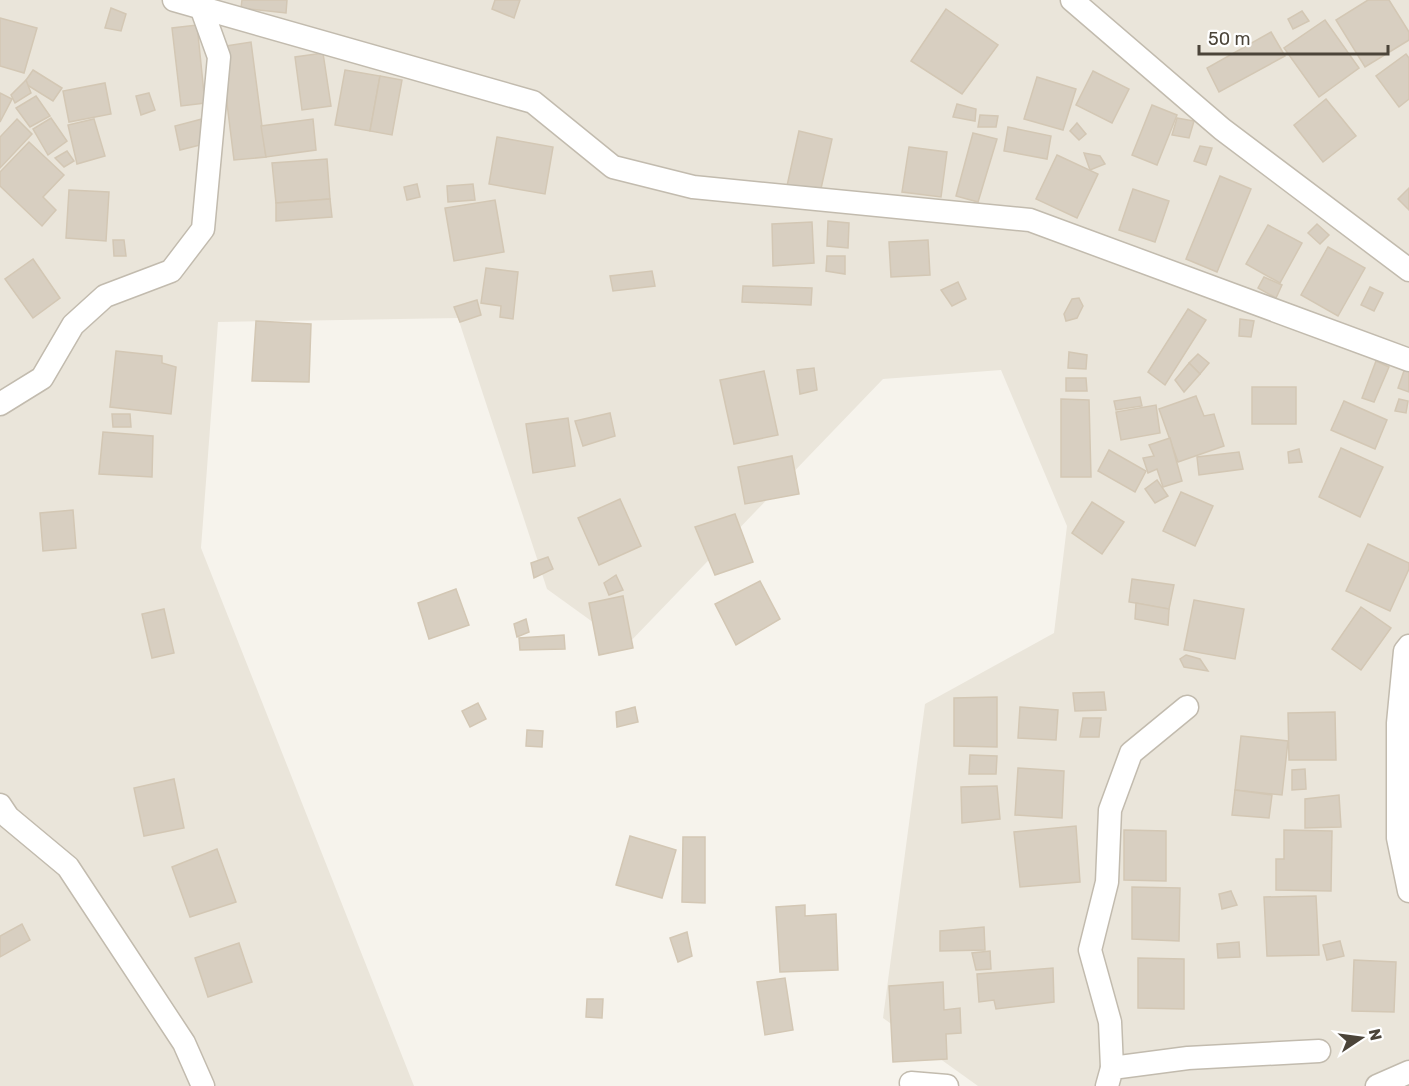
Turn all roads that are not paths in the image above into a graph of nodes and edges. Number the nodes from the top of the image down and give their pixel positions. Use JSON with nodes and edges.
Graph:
{"nodes":[{"id":1,"x":174,"y":0,"type":"edge"},
{"id":2,"x":1072,"y":0,"type":"edge"},
{"id":3,"x":201,"y":7,"type":"junction"},
{"id":4,"x":1409,"y":270,"type":"edge"},
{"id":5,"x":1409,"y":360,"type":"edge"},
{"id":6,"x":0,"y":404,"type":"edge"},
{"id":7,"x":1409,"y":646,"type":"edge"},
{"id":8,"x":1187,"y":707,"type":"dead end"},
{"id":9,"x":0,"y":805,"type":"edge"},
{"id":10,"x":1409,"y":891,"type":"edge"},
{"id":11,"x":1319,"y":1051,"type":"dead end"},
{"id":12,"x":1409,"y":1072,"type":"edge"},
{"id":13,"x":1110,"y":1077,"type":"edge"},
{"id":14,"x":911,"y":1083,"type":"dead end"},
{"id":15,"x":203,"y":1086,"type":"edge"},
{"id":16,"x":947,"y":1086,"type":"edge"},
{"id":17,"x":1377,"y":1086,"type":"edge"}],
"edges":[{"from":1,"to":3,"type":"street"},
{"from":2,"to":4,"type":"street"},
{"from":3,"to":5,"type":"street"},
{"from":3,"to":6,"type":"street"},
{"from":7,"to":10,"type":"street"},
{"from":8,"to":13,"type":"street"},
{"from":9,"to":15,"type":"street"},
{"from":11,"to":13,"type":"street"},
{"from":12,"to":17,"type":"street"},
{"from":14,"to":16,"type":"street"}]}
